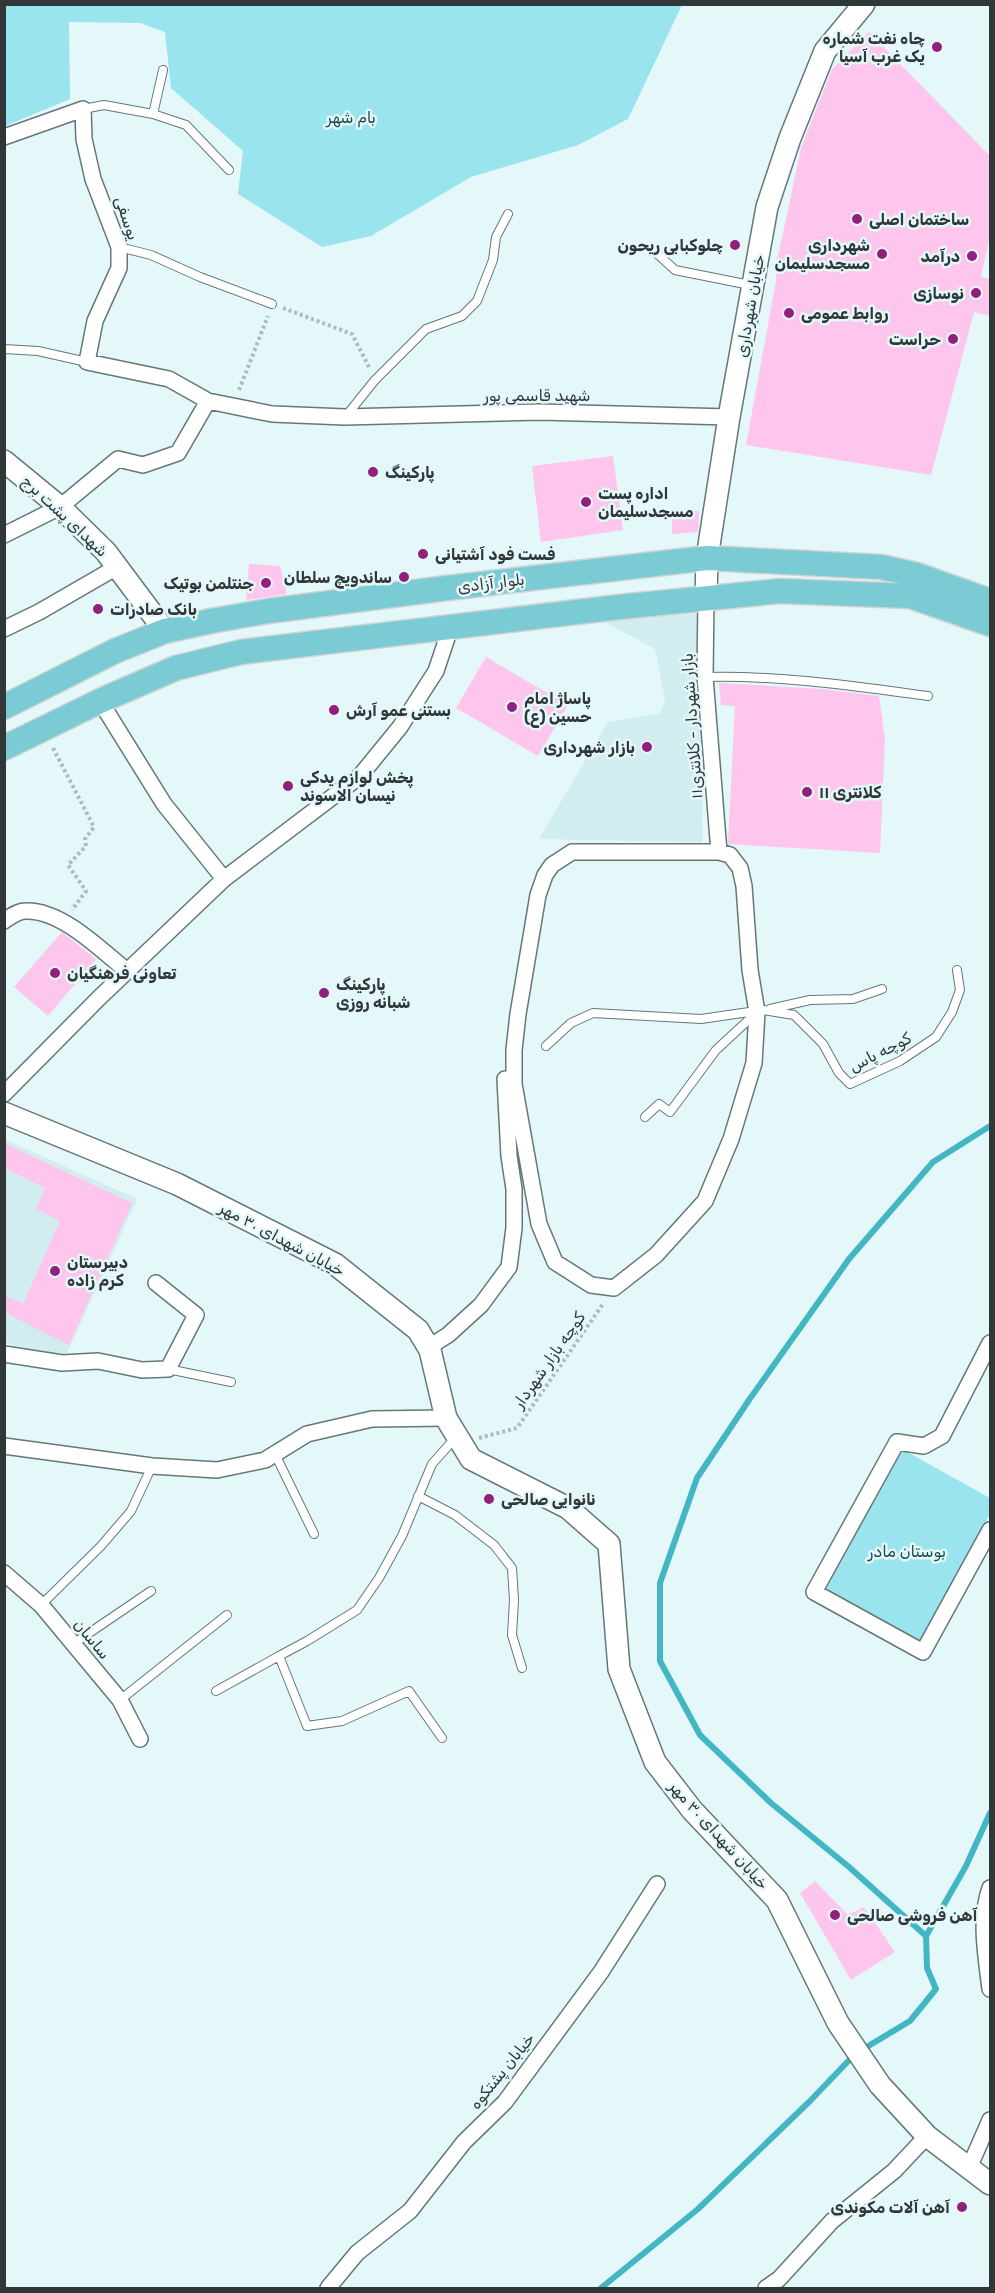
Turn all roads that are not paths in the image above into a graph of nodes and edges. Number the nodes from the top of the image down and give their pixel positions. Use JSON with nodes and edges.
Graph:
{"nodes":[{"id":1,"x":864,"y":4,"type":"edge"},
{"id":2,"x":163,"y":70,"type":"dead end"},
{"id":3,"x":83,"y":109,"type":"junction"},
{"id":4,"x":153,"y":114,"type":"junction"},
{"id":5,"x":4,"y":137,"type":"edge"},
{"id":6,"x":229,"y":170,"type":"dead end"},
{"id":7,"x":508,"y":214,"type":"dead end"},
{"id":8,"x":119,"y":247,"type":"junction"},
{"id":9,"x":653,"y":250,"type":"dead end"},
{"id":10,"x":754,"y":286,"type":"junction"},
{"id":11,"x":272,"y":304,"type":"road end"},
{"id":12,"x":4,"y":349,"type":"edge"},
{"id":13,"x":87,"y":362,"type":"junction"},
{"id":14,"x":208,"y":401,"type":"junction"},
{"id":15,"x":345,"y":417,"type":"junction"},
{"id":16,"x":729,"y":417,"type":"junction"},
{"id":17,"x":4,"y":461,"type":"edge"},
{"id":18,"x":60,"y":507,"type":"junction"},
{"id":19,"x":4,"y":535,"type":"edge"},
{"id":20,"x":707,"y":558,"type":"junction"},
{"id":21,"x":117,"y":567,"type":"junction"},
{"id":22,"x":914,"y":585,"type":"junction"},
{"id":23,"x":706,"y":597,"type":"junction"},
{"id":24,"x":990,"y":601,"type":"edge"},
{"id":25,"x":990,"y":624,"type":"edge"},
{"id":26,"x":450,"y":628,"type":"junction"},
{"id":27,"x":4,"y":629,"type":"edge"},
{"id":28,"x":165,"y":631,"type":"junction"},
{"id":29,"x":176,"y":668,"type":"junction"},
{"id":30,"x":705,"y":677,"type":"junction"},
{"id":31,"x":928,"y":696,"type":"dead end"},
{"id":32,"x":100,"y":700,"type":"junction"},
{"id":33,"x":4,"y":707,"type":"edge"},
{"id":34,"x":4,"y":748,"type":"edge"},
{"id":35,"x":719,"y":852,"type":"junction"},
{"id":36,"x":544,"y":872,"type":"junction"},
{"id":37,"x":224,"y":879,"type":"junction"},
{"id":38,"x":4,"y":921,"type":"edge"},
{"id":39,"x":957,"y":970,"type":"dead end"},
{"id":40,"x":127,"y":971,"type":"junction"},
{"id":41,"x":882,"y":989,"type":"dead end"},
{"id":42,"x":760,"y":1011,"type":"junction"},
{"id":43,"x":507,"y":1034,"type":"dead end"},
{"id":44,"x":546,"y":1046,"type":"dead end"},
{"id":45,"x":504,"y":1063,"type":"dead end"},
{"id":46,"x":4,"y":1094,"type":"edge"},
{"id":47,"x":4,"y":1113,"type":"edge"},
{"id":48,"x":645,"y":1117,"type":"dead end"},
{"id":49,"x":156,"y":1283,"type":"dead end"},
{"id":50,"x":990,"y":1343,"type":"edge"},
{"id":51,"x":429,"y":1347,"type":"junction"},
{"id":52,"x":4,"y":1354,"type":"edge"},
{"id":53,"x":168,"y":1369,"type":"junction"},
{"id":54,"x":231,"y":1382,"type":"dead end"},
{"id":55,"x":454,"y":1432,"type":"junction"},
{"id":56,"x":4,"y":1446,"type":"edge"},
{"id":57,"x":275,"y":1454,"type":"junction"},
{"id":58,"x":152,"y":1466,"type":"junction"},
{"id":59,"x":418,"y":1496,"type":"junction"},
{"id":60,"x":990,"y":1530,"type":"edge"},
{"id":61,"x":314,"y":1534,"type":"dead end"},
{"id":62,"x":4,"y":1572,"type":"edge"},
{"id":63,"x":151,"y":1591,"type":"dead end"},
{"id":64,"x":41,"y":1605,"type":"junction"},
{"id":65,"x":227,"y":1615,"type":"dead end"},
{"id":66,"x":73,"y":1644,"type":"junction"},
{"id":67,"x":279,"y":1656,"type":"junction"},
{"id":68,"x":522,"y":1668,"type":"dead end"},
{"id":69,"x":216,"y":1691,"type":"dead end"},
{"id":70,"x":120,"y":1700,"type":"junction"},
{"id":71,"x":442,"y":1738,"type":"dead end"},
{"id":72,"x":140,"y":1739,"type":"dead end"},
{"id":73,"x":657,"y":1884,"type":"dead end"},
{"id":74,"x":990,"y":1888,"type":"edge"},
{"id":75,"x":990,"y":1989,"type":"edge"},
{"id":76,"x":990,"y":2120,"type":"edge"},
{"id":77,"x":927,"y":2136,"type":"junction"},
{"id":78,"x":969,"y":2168,"type":"junction"},
{"id":79,"x":990,"y":2184,"type":"edge"},
{"id":80,"x":328,"y":2289,"type":"edge"},
{"id":81,"x":766,"y":2289,"type":"edge"}],
"edges":[{"from":1,"to":10,"type":"main road","name":"خیابان شهرداری"},
{"from":2,"to":4,"type":"lane"},
{"from":3,"to":4,"type":"lane"},
{"from":3,"to":5,"type":"street"},
{"from":3,"to":8,"type":"street","name":"یوسفی"},
{"from":4,"to":6,"type":"lane"},
{"from":7,"to":15,"type":"lane"},
{"from":8,"to":11,"type":"lane"},
{"from":8,"to":13,"type":"street","name":"یوسفی"},
{"from":9,"to":10,"type":"lane"},
{"from":10,"to":16,"type":"main road","name":"خیابان شهرداری"},
{"from":12,"to":13,"type":"lane"},
{"from":13,"to":14,"type":"street"},
{"from":14,"to":15,"type":"street","name":"شهید قاسمی پور"},
{"from":14,"to":18,"type":"street"},
{"from":15,"to":16,"type":"street","name":"شهید قاسمی پور"},
{"from":16,"to":20,"type":"main road","name":"خیابان شهرداری"},
{"from":17,"to":18,"type":"main road","name":"شهدای پشت برج"},
{"from":18,"to":19,"type":"street"},
{"from":18,"to":21,"type":"main road","name":"شهدای پشت برج"},
{"from":20,"to":22,"type":"main road","name":"بلوار آزادی"},
{"from":20,"to":23,"type":"main road","name":"خیابان شهرداری"},
{"from":20,"to":28,"type":"main road","name":"بلوار آزادی"},
{"from":21,"to":27,"type":"street"},
{"from":21,"to":28,"type":"main road","name":"شهدای پشت برج"},
{"from":22,"to":23,"type":"main road","name":"بلوار آزادی"},
{"from":22,"to":24,"type":"main road","name":"بلوار آزادی"},
{"from":22,"to":25,"type":"main road","name":"بلوار آزادی"},
{"from":23,"to":26,"type":"main road","name":"بلوار آزادی"},
{"from":23,"to":30,"type":"street","name":"بازار شهردار - کلانتری۱۱"},
{"from":26,"to":29,"type":"main road","name":"بلوار آزادی"},
{"from":26,"to":37,"type":"street"},
{"from":28,"to":29,"type":"main road"},
{"from":28,"to":33,"type":"main road","name":"بلوار آزادی"},
{"from":29,"to":32,"type":"main road","name":"بلوار آزادی"},
{"from":30,"to":31,"type":"lane"},
{"from":30,"to":35,"type":"street","name":"بازار شهردار - کلانتری۱۱"},
{"from":32,"to":34,"type":"main road","name":"بلوار آزادی"},
{"from":32,"to":37,"type":"street"},
{"from":35,"to":36,"type":"street"},
{"from":35,"to":42,"type":"street"},
{"from":36,"to":42,"type":"street"},
{"from":36,"to":43,"type":"street"},
{"from":37,"to":40,"type":"street"},
{"from":38,"to":40,"type":"street"},
{"from":39,"to":42,"type":"lane","name":"کوچه پاس"},
{"from":40,"to":46,"type":"street"},
{"from":41,"to":42,"type":"lane"},
{"from":42,"to":44,"type":"lane"},
{"from":42,"to":48,"type":"lane"},
{"from":45,"to":51,"type":"street"},
{"from":47,"to":51,"type":"main road","name":"خیابان شهدای ۳۰ مهر"},
{"from":49,"to":53,"type":"street"},
{"from":50,"to":60,"type":"street"},
{"from":51,"to":55,"type":"main road","name":"خیابان شهدای ۳۰ مهر"},
{"from":52,"to":53,"type":"street"},
{"from":53,"to":54,"type":"lane"},
{"from":55,"to":57,"type":"street"},
{"from":55,"to":59,"type":"lane"},
{"from":55,"to":77,"type":"main road","name":"خیابان شهدای ۳۰ مهر"},
{"from":56,"to":58,"type":"street"},
{"from":57,"to":58,"type":"street"},
{"from":57,"to":61,"type":"lane"},
{"from":58,"to":64,"type":"lane"},
{"from":59,"to":67,"type":"lane"},
{"from":59,"to":68,"type":"lane"},
{"from":62,"to":64,"type":"street","name":"ساسان"},
{"from":63,"to":66,"type":"lane"},
{"from":64,"to":66,"type":"street","name":"ساسان"},
{"from":65,"to":70,"type":"lane"},
{"from":66,"to":70,"type":"street","name":"ساسان"},
{"from":67,"to":69,"type":"lane"},
{"from":67,"to":71,"type":"lane"},
{"from":70,"to":72,"type":"street","name":"ساسان"},
{"from":73,"to":80,"type":"street","name":"خیابان پشتکوه"},
{"from":74,"to":75,"type":"street"},
{"from":76,"to":78,"type":"street"},
{"from":77,"to":78,"type":"main road","name":"خیابان شهدای ۳۰ مهر"},
{"from":77,"to":81,"type":"street"},
{"from":78,"to":79,"type":"main road","name":"خیابان شهدای ۳۰ مهر"}]}
